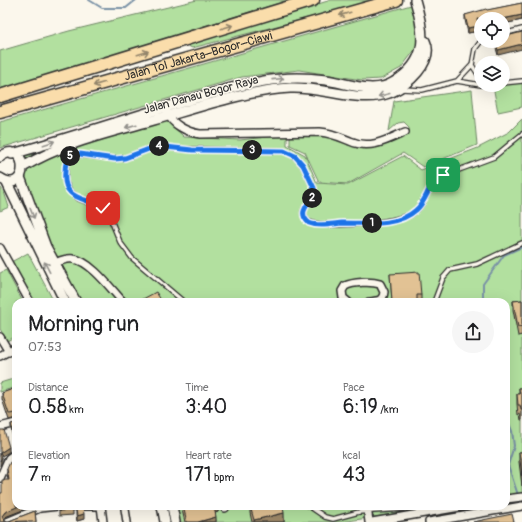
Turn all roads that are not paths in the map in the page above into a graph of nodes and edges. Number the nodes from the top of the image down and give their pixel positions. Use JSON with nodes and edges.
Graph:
{"nodes":[{"id":1,"x":313,"y":0,"type":"edge"},
{"id":2,"x":396,"y":0,"type":"edge"},
{"id":3,"x":415,"y":0,"type":"edge"},
{"id":4,"x":522,"y":29,"type":"edge"},
{"id":5,"x":510,"y":32,"type":"edge"},
{"id":6,"x":423,"y":36,"type":"junction"},
{"id":7,"x":476,"y":48,"type":"edge"},
{"id":8,"x":472,"y":65,"type":"junction"},
{"id":9,"x":474,"y":68,"type":"edge"},
{"id":10,"x":456,"y":81,"type":"junction"},
{"id":11,"x":522,"y":81,"type":"edge"},
{"id":12,"x":510,"y":82,"type":"edge"},
{"id":13,"x":474,"y":84,"type":"edge"},
{"id":14,"x":399,"y":89,"type":"junction"},
{"id":15,"x":0,"y":96,"type":"edge"},
{"id":16,"x":167,"y":111,"type":"junction"},
{"id":17,"x":3,"y":112,"type":"edge"},
{"id":18,"x":405,"y":132,"type":"dead end"},
{"id":19,"x":522,"y":134,"type":"edge"},
{"id":20,"x":12,"y":154,"type":"junction"},
{"id":21,"x":0,"y":157,"type":"edge"},
{"id":22,"x":23,"y":167,"type":"junction"},
{"id":23,"x":20,"y":177,"type":"junction"},
{"id":24,"x":3,"y":179,"type":"edge"},
{"id":25,"x":522,"y":243,"type":"edge"},
{"id":26,"x":0,"y":248,"type":"edge"},
{"id":27,"x":55,"y":263,"type":"junction"},
{"id":28,"x":28,"y":298,"type":"edge"},
{"id":29,"x":62,"y":298,"type":"edge"},
{"id":30,"x":74,"y":298,"type":"edge"},
{"id":31,"x":119,"y":298,"type":"edge"},
{"id":32,"x":179,"y":298,"type":"edge"},
{"id":33,"x":342,"y":298,"type":"edge"},
{"id":34,"x":382,"y":298,"type":"edge"},
{"id":35,"x":436,"y":298,"type":"edge"},
{"id":36,"x":0,"y":337,"type":"edge"},
{"id":37,"x":12,"y":350,"type":"edge"},
{"id":38,"x":8,"y":352,"type":"junction"},
{"id":39,"x":0,"y":356,"type":"edge"},
{"id":40,"x":12,"y":424,"type":"edge"},
{"id":41,"x":0,"y":427,"type":"edge"},
{"id":42,"x":12,"y":456,"type":"edge"},
{"id":43,"x":0,"y":478,"type":"edge"},
{"id":44,"x":522,"y":497,"type":"edge"},
{"id":45,"x":510,"y":499,"type":"edge"},
{"id":46,"x":522,"y":506,"type":"edge"},
{"id":47,"x":510,"y":508,"type":"edge"},
{"id":48,"x":35,"y":510,"type":"edge"},
{"id":49,"x":102,"y":510,"type":"edge"},
{"id":50,"x":125,"y":510,"type":"edge"},
{"id":51,"x":163,"y":510,"type":"edge"},
{"id":52,"x":173,"y":510,"type":"edge"},
{"id":53,"x":315,"y":510,"type":"edge"},
{"id":54,"x":361,"y":510,"type":"edge"},
{"id":55,"x":368,"y":510,"type":"edge"},
{"id":56,"x":442,"y":510,"type":"edge"},
{"id":57,"x":497,"y":510,"type":"edge"},
{"id":58,"x":7,"y":522,"type":"edge"},
{"id":59,"x":103,"y":522,"type":"edge"},
{"id":60,"x":127,"y":522,"type":"edge"},
{"id":61,"x":165,"y":522,"type":"edge"},
{"id":62,"x":175,"y":522,"type":"edge"},
{"id":63,"x":371,"y":522,"type":"edge"},
{"id":64,"x":429,"y":522,"type":"edge"}],
"edges":[{"from":15,"to":1,"type":"highway","name":"Jalan Tol Jakarta–Bogor–Ciawi","one_way":true},
{"from":2,"to":17,"type":"highway","name":"Jalan Tol Jakarta–Bogor–Ciawi","one_way":true},
{"from":3,"to":6,"type":"street","name":"Jalan Danau Bogor Raya"},
{"from":4,"to":5,"type":"lane"},
{"from":6,"to":14,"type":"street","name":"Jalan Danau Bogor Raya"},
{"from":16,"to":6,"type":"street","name":"Jalan Danau Bogor Raya","one_way":true},
{"from":7,"to":8,"type":"lane"},
{"from":8,"to":9,"type":"lane"},
{"from":8,"to":10,"type":"lane"},
{"from":10,"to":13,"type":"lane"},
{"from":10,"to":14,"type":"lane"},
{"from":11,"to":12,"type":"lane"},
{"from":14,"to":16,"type":"street","name":"Jalan Danau Bogor Raya","one_way":true},
{"from":16,"to":18,"type":"street"},
{"from":20,"to":16,"type":"street","name":"Jalan Danau Bogor Raya","one_way":true},
{"from":16,"to":22,"type":"street","name":"Jalan Danau Bogor Raya","one_way":true},
{"from":19,"to":32,"type":"lane"},
{"from":20,"to":21,"type":"street","name":"Jalan Danau Bogor Raya"},
{"from":20,"to":22,"type":"street"},
{"from":22,"to":23,"type":"street"},
{"from":23,"to":24,"type":"street"},
{"from":23,"to":27,"type":"street","one_way":true},
{"from":29,"to":24,"type":"street","one_way":true},
{"from":25,"to":35,"type":"lane"},
{"from":26,"to":28,"type":"street"},
{"from":27,"to":30,"type":"street"},
{"from":27,"to":31,"type":"street"},
{"from":33,"to":34,"type":"street"},
{"from":36,"to":38,"type":"street"},
{"from":37,"to":38,"type":"street"},
{"from":38,"to":39,"type":"street"},
{"from":40,"to":41,"type":"street"},
{"from":42,"to":43,"type":"street"},
{"from":44,"to":45,"type":"street"},
{"from":46,"to":47,"type":"street"},
{"from":48,"to":58,"type":"street"},
{"from":49,"to":59,"type":"street"},
{"from":50,"to":60,"type":"street"},
{"from":51,"to":61,"type":"street"},
{"from":52,"to":62,"type":"street"},
{"from":53,"to":54,"type":"lane"},
{"from":55,"to":63,"type":"street"},
{"from":56,"to":63,"type":"street"},
{"from":57,"to":64,"type":"street"}]}
